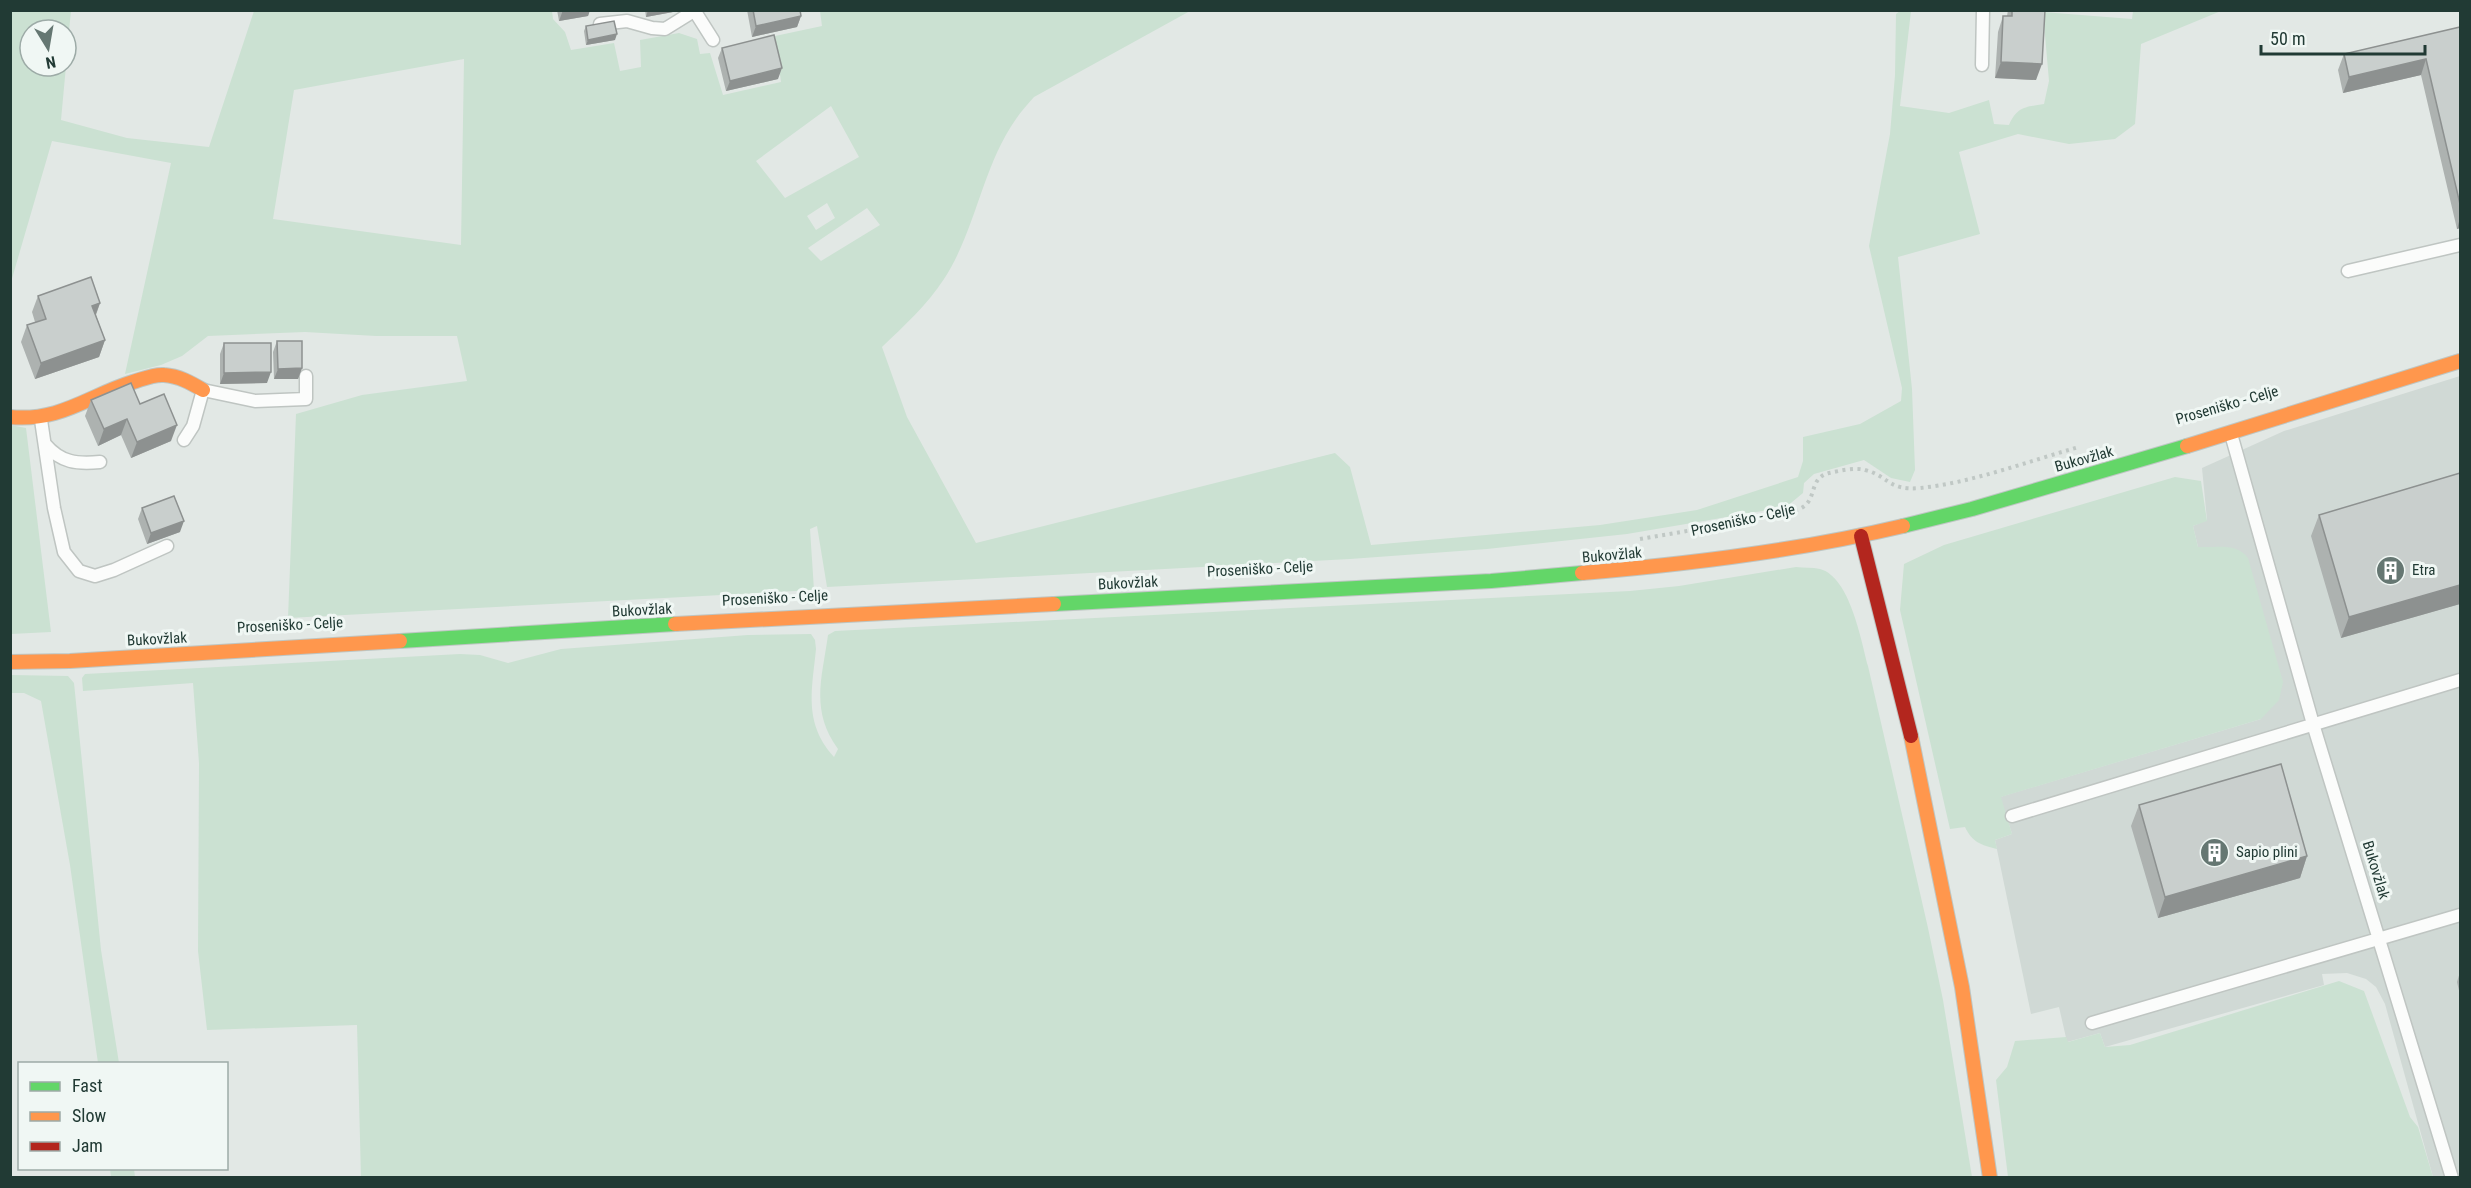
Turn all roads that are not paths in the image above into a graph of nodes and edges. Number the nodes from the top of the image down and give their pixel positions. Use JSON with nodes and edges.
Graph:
{"nodes":[{"id":1,"x":1983,"y":10,"type":"edge"},
{"id":2,"x":694,"y":11,"type":"edge"},
{"id":3,"x":598,"y":24,"type":"edge"},
{"id":4,"x":714,"y":40,"type":"dead end"},
{"id":5,"x":1982,"y":65,"type":"dead end"},
{"id":6,"x":2460,"y":245,"type":"edge"},
{"id":7,"x":2348,"y":271,"type":"dead end"},
{"id":8,"x":2460,"y":361,"type":"edge"},
{"id":9,"x":306,"y":376,"type":"dead end"},
{"id":10,"x":203,"y":390,"type":"junction"},
{"id":11,"x":10,"y":417,"type":"edge"},
{"id":12,"x":41,"y":420,"type":"junction"},
{"id":13,"x":2231,"y":433,"type":"junction"},
{"id":14,"x":184,"y":440,"type":"dead end"},
{"id":15,"x":45,"y":444,"type":"junction"},
{"id":16,"x":100,"y":462,"type":"dead end"},
{"id":17,"x":1861,"y":536,"type":"junction"},
{"id":18,"x":167,"y":546,"type":"dead end"},
{"id":19,"x":10,"y":662,"type":"edge"},
{"id":20,"x":2460,"y":680,"type":"edge"},
{"id":21,"x":2313,"y":724,"type":"junction"},
{"id":22,"x":2012,"y":816,"type":"dead end"},
{"id":23,"x":2460,"y":915,"type":"edge"},
{"id":24,"x":2380,"y":940,"type":"junction"},
{"id":25,"x":2092,"y":1023,"type":"dead end"},
{"id":26,"x":1990,"y":1178,"type":"edge"},
{"id":27,"x":2452,"y":1178,"type":"edge"}],
"edges":[{"from":1,"to":5,"type":"lane"},
{"from":2,"to":3,"type":"lane"},
{"from":2,"to":4,"type":"lane"},
{"from":6,"to":7,"type":"lane"},
{"from":8,"to":13,"type":"main road","name":"Bukovžlak"},
{"from":9,"to":10,"type":"lane"},
{"from":10,"to":12,"type":"main road"},
{"from":10,"to":14,"type":"lane"},
{"from":11,"to":12,"type":"main road"},
{"from":12,"to":15,"type":"lane"},
{"from":13,"to":17,"type":"main road","name":"Bukovžlak"},
{"from":13,"to":21,"type":"lane","name":"Bukovžlak"},
{"from":15,"to":16,"type":"lane"},
{"from":15,"to":18,"type":"lane"},
{"from":17,"to":19,"type":"main road","name":"Bukovžlak"},
{"from":17,"to":26,"type":"main road"},
{"from":20,"to":21,"type":"lane"},
{"from":21,"to":22,"type":"lane"},
{"from":21,"to":24,"type":"lane","name":"Bukovžlak"},
{"from":23,"to":24,"type":"lane"},
{"from":24,"to":25,"type":"lane"},
{"from":24,"to":27,"type":"lane","name":"Bukovžlak"}]}
